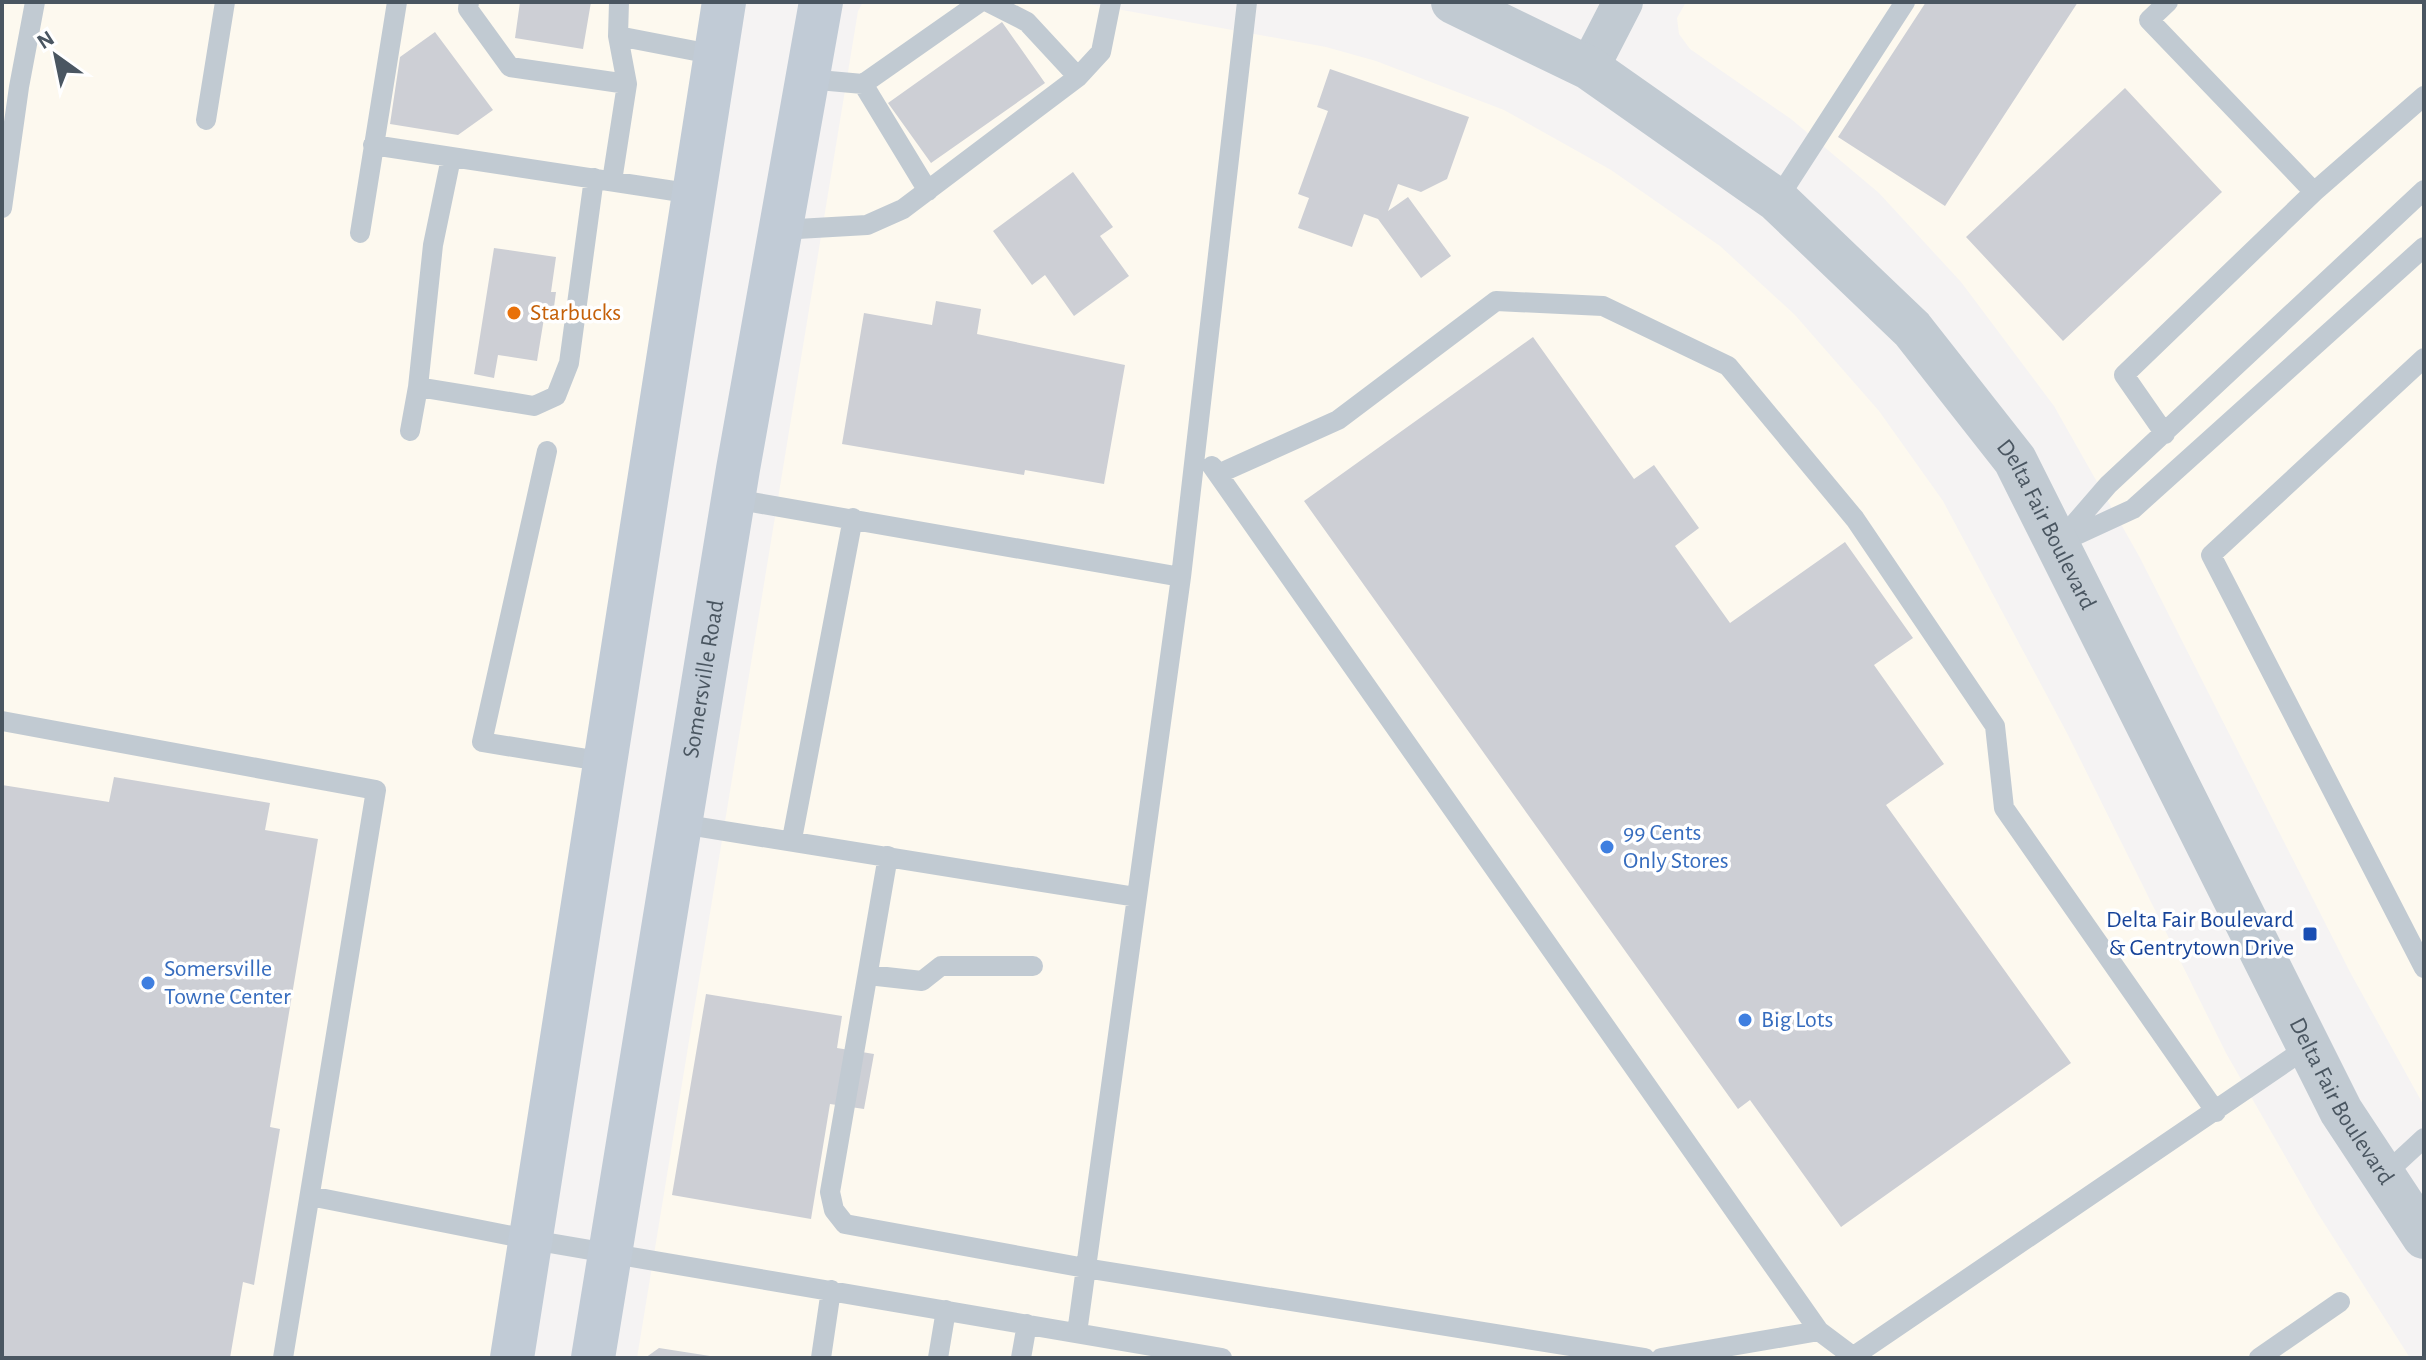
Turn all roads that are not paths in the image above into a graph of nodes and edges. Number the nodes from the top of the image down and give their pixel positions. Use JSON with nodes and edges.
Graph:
{"nodes":[{"id":1,"x":35,"y":2,"type":"edge"},
{"id":2,"x":225,"y":2,"type":"edge"},
{"id":3,"x":397,"y":2,"type":"edge"},
{"id":4,"x":469,"y":2,"type":"edge"},
{"id":5,"x":619,"y":2,"type":"edge"},
{"id":6,"x":724,"y":2,"type":"edge"},
{"id":7,"x":821,"y":2,"type":"edge"},
{"id":8,"x":980,"y":2,"type":"edge"},
{"id":9,"x":988,"y":2,"type":"edge"},
{"id":10,"x":1111,"y":2,"type":"edge"},
{"id":11,"x":1247,"y":2,"type":"edge"},
{"id":12,"x":1623,"y":2,"type":"edge"},
{"id":13,"x":1905,"y":2,"type":"edge"},
{"id":14,"x":2168,"y":2,"type":"edge"},
{"id":15,"x":1463,"y":4,"type":"edge"},
{"id":16,"x":618,"y":36,"type":"junction"},
{"id":17,"x":716,"y":55,"type":"junction"},
{"id":18,"x":1589,"y":68,"type":"junction"},
{"id":19,"x":1078,"y":77,"type":"junction"},
{"id":20,"x":807,"y":79,"type":"junction"},
{"id":21,"x":627,"y":84,"type":"junction"},
{"id":22,"x":863,"y":84,"type":"junction"},
{"id":23,"x":10,"y":86,"type":"edge"},
{"id":24,"x":2424,"y":96,"type":"edge"},
{"id":25,"x":206,"y":120,"type":"dead end"},
{"id":26,"x":373,"y":145,"type":"junction"},
{"id":27,"x":451,"y":158,"type":"junction"},
{"id":28,"x":603,"y":179,"type":"junction"},
{"id":29,"x":2424,"y":190,"type":"edge"},
{"id":30,"x":928,"y":191,"type":"junction"},
{"id":31,"x":2314,"y":192,"type":"junction"},
{"id":32,"x":694,"y":194,"type":"junction"},
{"id":33,"x":1777,"y":200,"type":"junction"},
{"id":34,"x":2,"y":208,"type":"edge"},
{"id":35,"x":780,"y":230,"type":"junction"},
{"id":36,"x":360,"y":233,"type":"dead end"},
{"id":37,"x":2424,"y":247,"type":"edge"},
{"id":38,"x":2424,"y":358,"type":"edge"},
{"id":39,"x":418,"y":387,"type":"junction"},
{"id":40,"x":410,"y":431,"type":"dead end"},
{"id":41,"x":2165,"y":434,"type":"junction"},
{"id":42,"x":1197,"y":447,"type":"junction"},
{"id":43,"x":547,"y":451,"type":"dead end"},
{"id":44,"x":1218,"y":474,"type":"junction"},
{"id":45,"x":734,"y":499,"type":"junction"},
{"id":46,"x":853,"y":518,"type":"junction"},
{"id":47,"x":2057,"y":544,"type":"junction"},
{"id":48,"x":1181,"y":577,"type":"junction"},
{"id":49,"x":2,"y":721,"type":"edge"},
{"id":50,"x":606,"y":762,"type":"junction"},
{"id":51,"x":681,"y":824,"type":"junction"},
{"id":52,"x":792,"y":839,"type":"junction"},
{"id":53,"x":888,"y":856,"type":"junction"},
{"id":54,"x":1136,"y":897,"type":"junction"},
{"id":55,"x":1033,"y":966,"type":"dead end"},
{"id":56,"x":2424,"y":968,"type":"edge"},
{"id":57,"x":868,"y":975,"type":"junction"},
{"id":58,"x":2308,"y":1047,"type":"junction"},
{"id":59,"x":2216,"y":1112,"type":"junction"},
{"id":60,"x":2424,"y":1138,"type":"edge"},
{"id":61,"x":2384,"y":1175,"type":"junction"},
{"id":62,"x":310,"y":1196,"type":"junction"},
{"id":63,"x":2424,"y":1237,"type":"edge"},
{"id":64,"x":532,"y":1240,"type":"junction"},
{"id":65,"x":611,"y":1252,"type":"junction"},
{"id":66,"x":1085,"y":1268,"type":"junction"},
{"id":67,"x":831,"y":1290,"type":"junction"},
{"id":68,"x":2340,"y":1302,"type":"dead end"},
{"id":69,"x":946,"y":1310,"type":"junction"},
{"id":70,"x":1027,"y":1324,"type":"junction"},
{"id":71,"x":1819,"y":1331,"type":"junction"},
{"id":72,"x":1077,"y":1333,"type":"junction"},
{"id":73,"x":1854,"y":1357,"type":"edge"},
{"id":74,"x":283,"y":1358,"type":"edge"},
{"id":75,"x":512,"y":1358,"type":"edge"},
{"id":76,"x":593,"y":1358,"type":"edge"},
{"id":77,"x":821,"y":1358,"type":"edge"},
{"id":78,"x":938,"y":1358,"type":"edge"},
{"id":79,"x":1021,"y":1358,"type":"edge"},
{"id":80,"x":1222,"y":1358,"type":"edge"},
{"id":81,"x":1645,"y":1358,"type":"edge"},
{"id":82,"x":1661,"y":1358,"type":"edge"},
{"id":83,"x":2259,"y":1358,"type":"edge"}],
"edges":[{"from":1,"to":23,"type":"lane"},
{"from":2,"to":25,"type":"lane"},
{"from":3,"to":26,"type":"lane"},
{"from":4,"to":21,"type":"lane"},
{"from":5,"to":16,"type":"lane"},
{"from":6,"to":17,"type":"main road"},
{"from":7,"to":20,"type":"main road","name":"Somersville Road"},
{"from":8,"to":22,"type":"lane"},
{"from":9,"to":19,"type":"lane"},
{"from":10,"to":19,"type":"lane"},
{"from":11,"to":42,"type":"lane"},
{"from":12,"to":18,"type":"street"},
{"from":13,"to":33,"type":"lane"},
{"from":14,"to":31,"type":"lane"},
{"from":15,"to":18,"type":"street","name":"Delta Fair Boulevard"},
{"from":16,"to":17,"type":"lane"},
{"from":16,"to":21,"type":"lane"},
{"from":17,"to":32,"type":"main road"},
{"from":18,"to":33,"type":"street","name":"Delta Fair Boulevard"},
{"from":19,"to":30,"type":"lane"},
{"from":20,"to":22,"type":"lane"},
{"from":20,"to":35,"type":"main road","name":"Somersville Road"},
{"from":21,"to":28,"type":"lane"},
{"from":22,"to":30,"type":"lane"},
{"from":23,"to":34,"type":"lane"},
{"from":24,"to":31,"type":"lane"},
{"from":26,"to":27,"type":"lane"},
{"from":26,"to":36,"type":"lane"},
{"from":27,"to":28,"type":"lane"},
{"from":27,"to":39,"type":"lane"},
{"from":28,"to":32,"type":"lane"},
{"from":28,"to":39,"type":"lane"},
{"from":29,"to":41,"type":"lane"},
{"from":30,"to":35,"type":"lane"},
{"from":31,"to":41,"type":"lane"},
{"from":32,"to":50,"type":"main road"},
{"from":33,"to":47,"type":"street","name":"Delta Fair Boulevard"},
{"from":35,"to":45,"type":"main road","name":"Somersville Road"},
{"from":37,"to":47,"type":"lane"},
{"from":38,"to":56,"type":"lane"},
{"from":39,"to":40,"type":"lane"},
{"from":41,"to":47,"type":"lane"},
{"from":42,"to":44,"type":"lane"},
{"from":42,"to":48,"type":"lane"},
{"from":43,"to":50,"type":"lane"},
{"from":44,"to":59,"type":"lane"},
{"from":44,"to":71,"type":"lane"},
{"from":45,"to":46,"type":"lane"},
{"from":45,"to":51,"type":"main road","name":"Somersville Road"},
{"from":46,"to":48,"type":"lane"},
{"from":46,"to":52,"type":"lane"},
{"from":47,"to":58,"type":"street","name":"Delta Fair Boulevard"},
{"from":48,"to":54,"type":"lane"},
{"from":49,"to":62,"type":"lane"},
{"from":50,"to":64,"type":"main road"},
{"from":51,"to":52,"type":"lane"},
{"from":51,"to":65,"type":"main road","name":"Somersville Road"},
{"from":52,"to":53,"type":"lane"},
{"from":53,"to":54,"type":"lane"},
{"from":53,"to":57,"type":"lane"},
{"from":54,"to":66,"type":"lane"},
{"from":55,"to":57,"type":"lane"},
{"from":57,"to":66,"type":"lane"},
{"from":58,"to":59,"type":"lane"},
{"from":58,"to":61,"type":"street","name":"Delta Fair Boulevard"},
{"from":59,"to":73,"type":"lane"},
{"from":60,"to":61,"type":"lane"},
{"from":61,"to":63,"type":"street","name":"Delta Fair Boulevard"},
{"from":62,"to":64,"type":"lane"},
{"from":62,"to":74,"type":"lane"},
{"from":64,"to":65,"type":"lane"},
{"from":64,"to":75,"type":"main road"},
{"from":65,"to":67,"type":"lane"},
{"from":65,"to":76,"type":"main road","name":"Somersville Road"},
{"from":66,"to":72,"type":"lane"},
{"from":66,"to":81,"type":"lane"},
{"from":67,"to":69,"type":"lane"},
{"from":67,"to":77,"type":"lane"},
{"from":68,"to":83,"type":"lane"},
{"from":69,"to":70,"type":"lane"},
{"from":69,"to":78,"type":"lane"},
{"from":70,"to":72,"type":"lane"},
{"from":70,"to":79,"type":"lane"},
{"from":71,"to":73,"type":"lane"},
{"from":71,"to":82,"type":"lane"},
{"from":72,"to":80,"type":"lane"}]}
